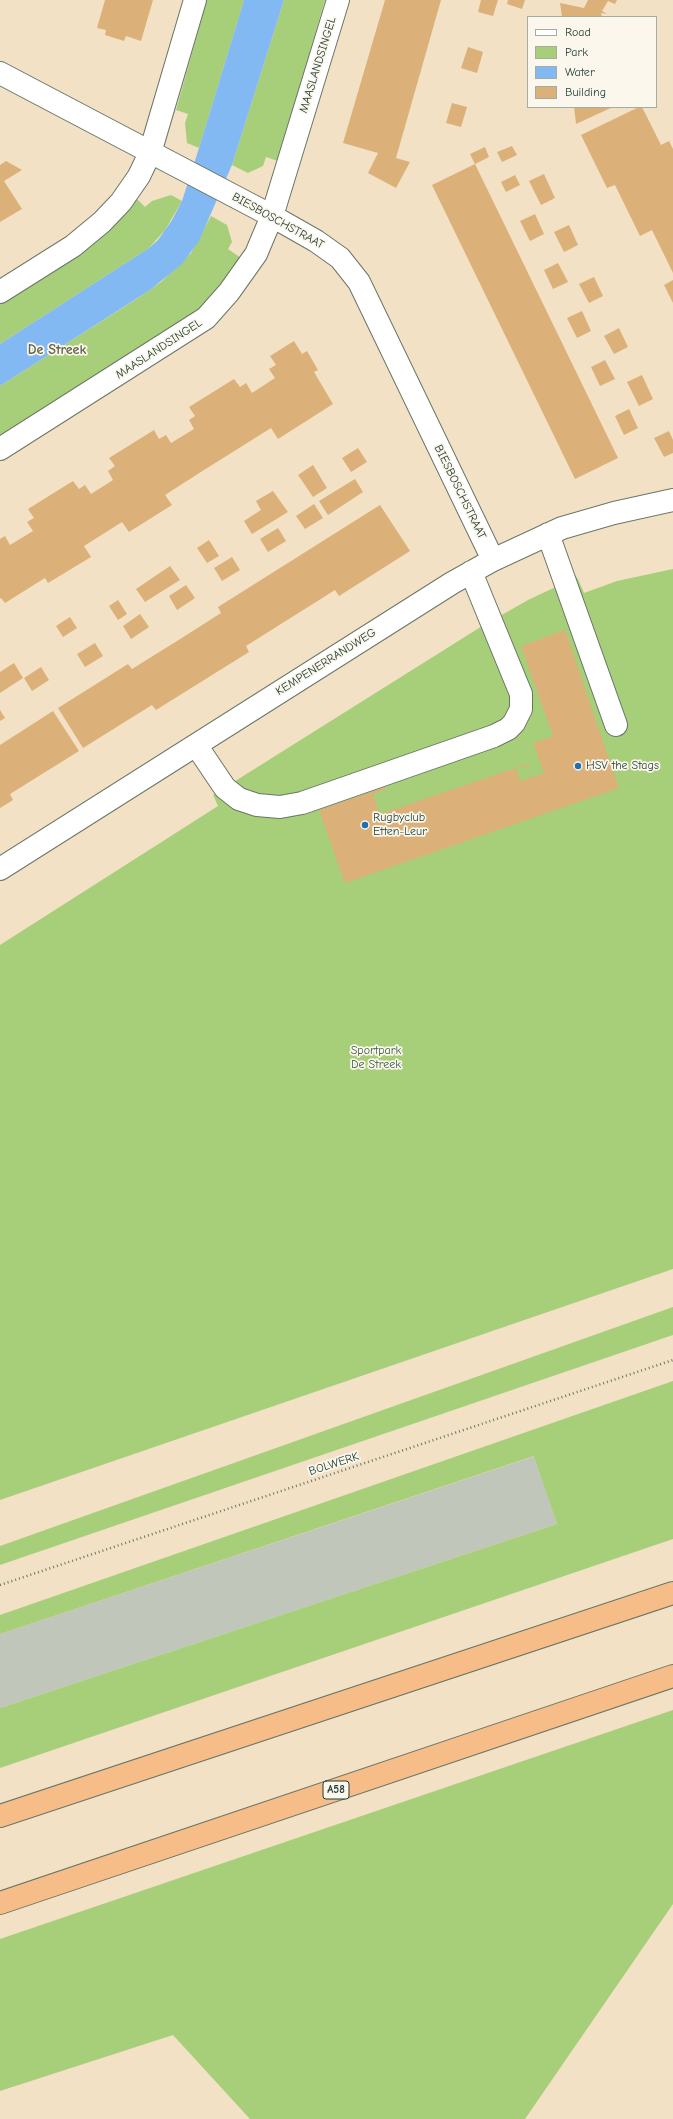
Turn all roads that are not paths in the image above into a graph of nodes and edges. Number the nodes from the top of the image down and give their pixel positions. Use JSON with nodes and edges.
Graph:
{"nodes":[{"id":1,"x":195,"y":0,"type":"edge"},
{"id":2,"x":338,"y":0,"type":"edge"},
{"id":3,"x":0,"y":73,"type":"edge"},
{"id":4,"x":150,"y":153,"type":"junction"},
{"id":5,"x":272,"y":216,"type":"junction"},
{"id":6,"x":0,"y":292,"type":"edge"},
{"id":7,"x":0,"y":449,"type":"edge"},
{"id":8,"x":673,"y":500,"type":"edge"},
{"id":9,"x":548,"y":534,"type":"junction"},
{"id":10,"x":493,"y":560,"type":"junction"},
{"id":11,"x":471,"y":572,"type":"junction"},
{"id":12,"x":616,"y":725,"type":"dead end"},
{"id":13,"x":196,"y":745,"type":"junction"},
{"id":14,"x":0,"y":869,"type":"edge"},
{"id":15,"x":673,"y":1593,"type":"edge"},
{"id":16,"x":673,"y":1676,"type":"edge"},
{"id":17,"x":0,"y":1816,"type":"edge"},
{"id":18,"x":0,"y":1903,"type":"edge"}],
"edges":[{"from":1,"to":4,"type":"street"},
{"from":2,"to":5,"type":"street","name":"MAASLANDSINGEL"},
{"from":3,"to":4,"type":"street","name":"BIESBOSCHSTRAAT"},
{"from":4,"to":5,"type":"street","name":"BIESBOSCHSTRAAT"},
{"from":4,"to":6,"type":"street"},
{"from":5,"to":7,"type":"street","name":"MAASLANDSINGEL"},
{"from":5,"to":10,"type":"street","name":"BIESBOSCHSTRAAT"},
{"from":8,"to":9,"type":"street","name":"KEMPENERRANDWEG"},
{"from":9,"to":10,"type":"street","name":"KEMPENERRANDWEG"},
{"from":9,"to":12,"type":"street"},
{"from":10,"to":11,"type":"street","name":"KEMPENERRANDWEG"},
{"from":11,"to":13,"type":"street","name":"KEMPENERRANDWEG"},
{"from":11,"to":13,"type":"street"},
{"from":13,"to":14,"type":"street","name":"KEMPENERRANDWEG"},
{"from":15,"to":17,"type":"highway"},
{"from":16,"to":18,"type":"highway","number":"A58"}]}
